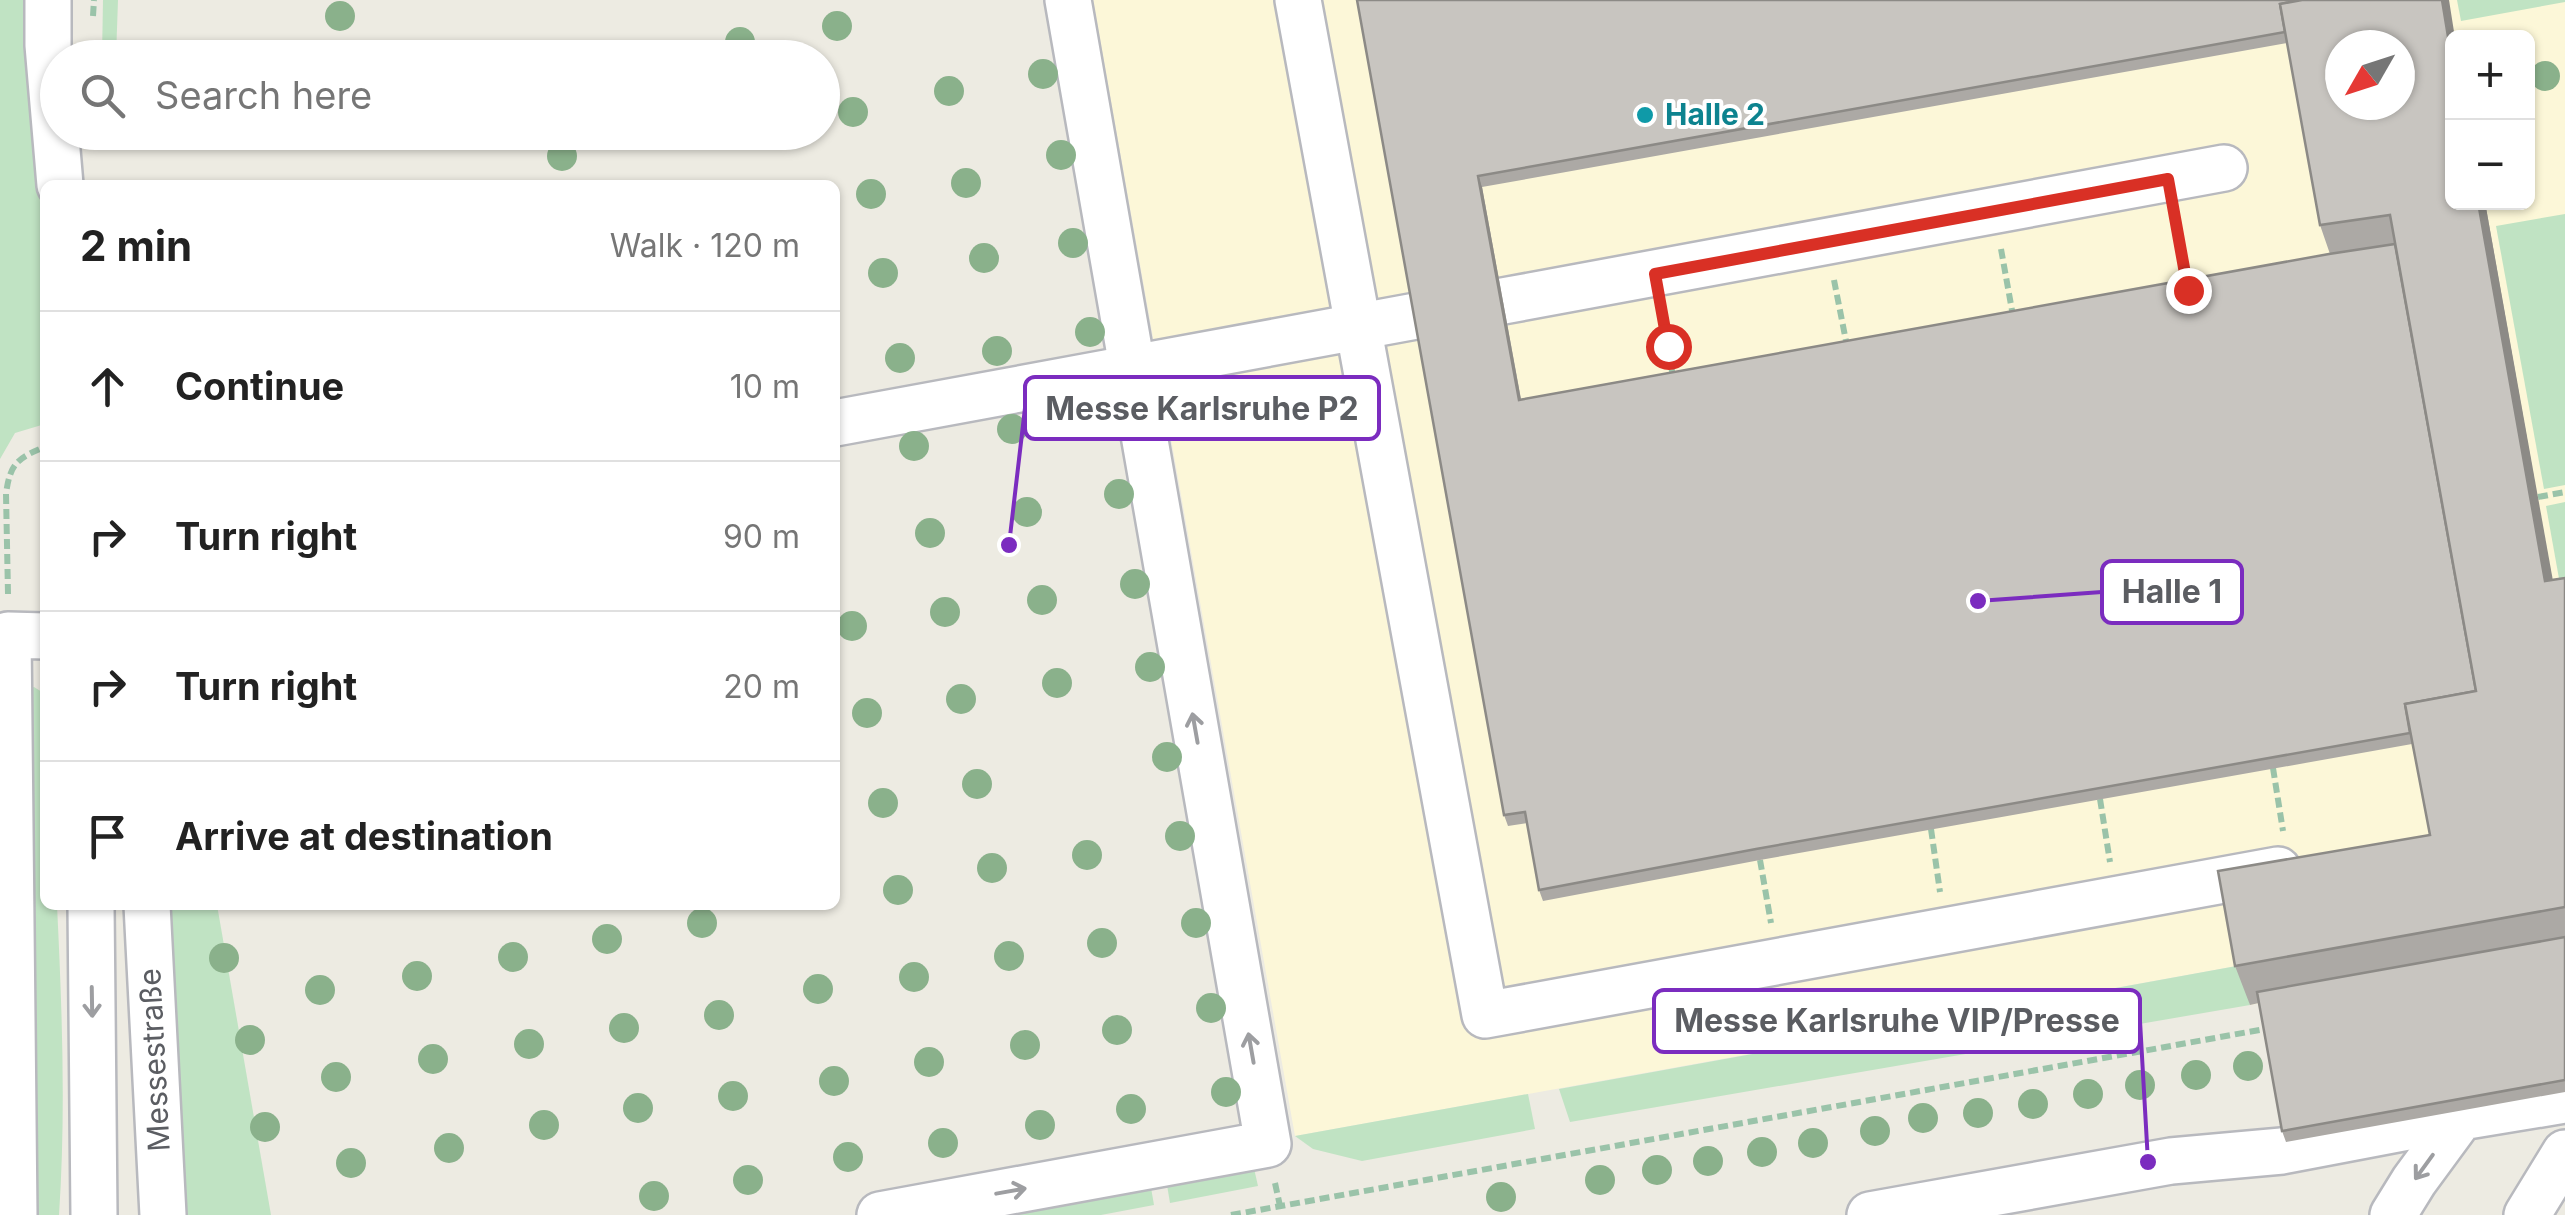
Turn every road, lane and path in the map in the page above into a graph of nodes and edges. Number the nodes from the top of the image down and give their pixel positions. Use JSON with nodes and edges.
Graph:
{"nodes":[{"id":1,"x":48,"y":0,"type":"edge"},
{"id":2,"x":1068,"y":0,"type":"edge"},
{"id":3,"x":1298,"y":0,"type":"edge"},
{"id":4,"x":48,"y":40,"type":"edge"},
{"id":5,"x":57,"y":150,"type":"edge"},
{"id":6,"x":2224,"y":168,"type":"dead end"},
{"id":7,"x":2168,"y":179,"type":"junction"},
{"id":8,"x":60,"y":180,"type":"edge"},
{"id":9,"x":1994,"y":210,"type":"junction"},
{"id":10,"x":1826,"y":242,"type":"junction"},
{"id":11,"x":1655,"y":274,"type":"junction"},
{"id":12,"x":2188,"y":290,"type":"edge"},
{"id":13,"x":1503,"y":302,"type":"edge"},
{"id":14,"x":1416,"y":316,"type":"edge"},
{"id":15,"x":2014,"y":322,"type":"edge"},
{"id":16,"x":1358,"y":326,"type":"junction"},
{"id":17,"x":1848,"y":352,"type":"edge"},
{"id":18,"x":1131,"y":368,"type":"junction"},
{"id":19,"x":1674,"y":383,"type":"edge"},
{"id":20,"x":840,"y":422,"type":"edge"},
{"id":21,"x":40,"y":449,"type":"edge"},
{"id":22,"x":2565,"y":492,"type":"edge"},
{"id":23,"x":2538,"y":497,"type":"dead end"},
{"id":24,"x":27,"y":636,"type":"edge"},
{"id":25,"x":2273,"y":768,"type":"edge"},
{"id":26,"x":2100,"y":799,"type":"edge"},
{"id":27,"x":1931,"y":829,"type":"edge"},
{"id":28,"x":1760,"y":860,"type":"edge"},
{"id":29,"x":2307,"y":865,"type":"joint"},
{"id":30,"x":2115,"y":899,"type":"junction"},
{"id":31,"x":91,"y":910,"type":"edge"},
{"id":32,"x":146,"y":910,"type":"edge"},
{"id":33,"x":1944,"y":931,"type":"junction"},
{"id":34,"x":1777,"y":962,"type":"junction"},
{"id":35,"x":2266,"y":1028,"type":"edge"},
{"id":36,"x":2565,"y":1100,"type":"edge"},
{"id":37,"x":2461,"y":1117,"type":"junction"},
{"id":38,"x":2565,"y":1153,"type":"edge"},
{"id":39,"x":14,"y":1215,"type":"edge"},
{"id":40,"x":94,"y":1215,"type":"edge"},
{"id":41,"x":163,"y":1215,"type":"edge"},
{"id":42,"x":880,"y":1215,"type":"edge"},
{"id":43,"x":1231,"y":1215,"type":"edge"},
{"id":44,"x":1870,"y":1215,"type":"edge"},
{"id":45,"x":2393,"y":1215,"type":"edge"},
{"id":46,"x":2527,"y":1215,"type":"edge"}],
"edges":[{"from":1,"to":4,"type":"street"},
{"from":2,"to":18,"type":"street"},
{"from":3,"to":16,"type":"street"},
{"from":5,"to":8,"type":"street"},
{"from":6,"to":7,"type":"street"},
{"from":7,"to":9,"type":"street"},
{"from":7,"to":12,"type":"path"},
{"from":9,"to":10,"type":"street"},
{"from":9,"to":15,"type":"path"},
{"from":10,"to":11,"type":"street"},
{"from":10,"to":17,"type":"path"},
{"from":11,"to":13,"type":"street"},
{"from":11,"to":19,"type":"path"},
{"from":14,"to":16,"type":"street"},
{"from":16,"to":18,"type":"street"},
{"from":16,"to":34,"type":"street"},
{"from":18,"to":20,"type":"street"},
{"from":42,"to":18,"type":"street","one_way":true},
{"from":21,"to":24,"type":"path"},
{"from":22,"to":23,"type":"path"},
{"from":24,"to":39,"type":"street"},
{"from":25,"to":29,"type":"path"},
{"from":26,"to":30,"type":"path"},
{"from":27,"to":33,"type":"path"},
{"from":28,"to":34,"type":"path"},
{"from":29,"to":30,"type":"street"},
{"from":30,"to":33,"type":"street"},
{"from":31,"to":40,"type":"street","name":"Messestraße","one_way":true},
{"from":32,"to":41,"type":"street","name":"Messestraße"},
{"from":33,"to":34,"type":"street"},
{"from":35,"to":43,"type":"path"},
{"from":36,"to":37,"type":"street"},
{"from":37,"to":44,"type":"street"},
{"from":37,"to":45,"type":"street","one_way":true},
{"from":38,"to":46,"type":"street"}]}
